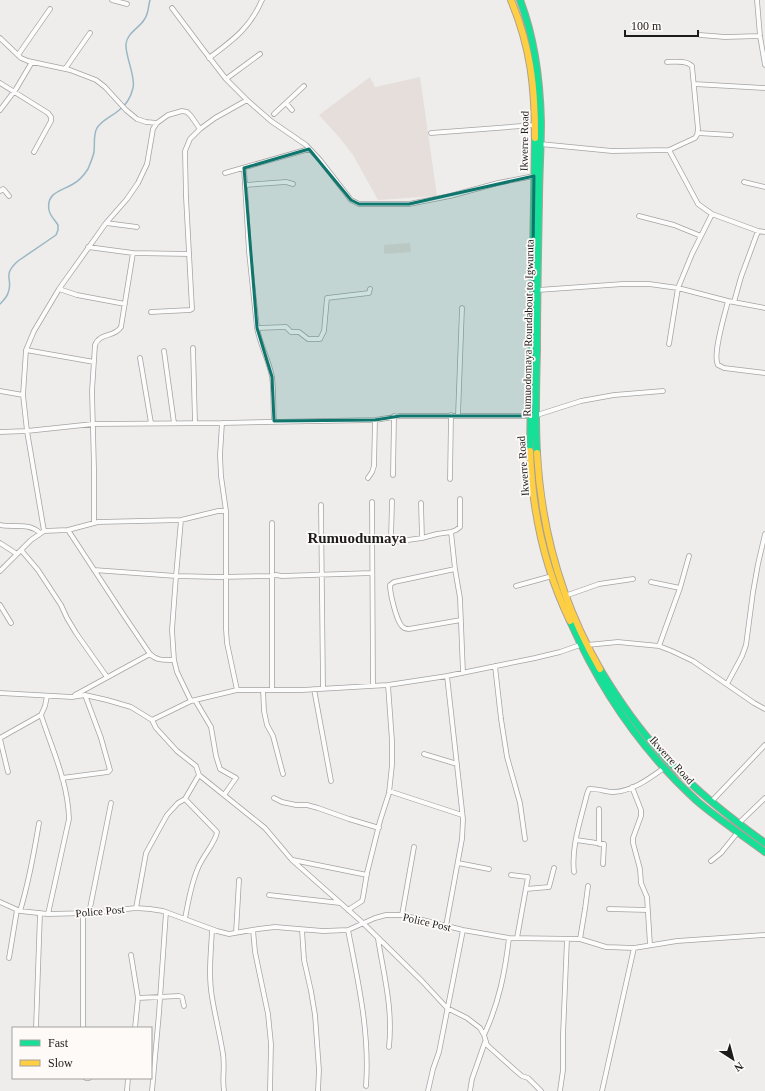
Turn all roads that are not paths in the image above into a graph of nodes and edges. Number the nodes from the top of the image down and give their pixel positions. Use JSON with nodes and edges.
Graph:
{"nodes":[{"id":1,"x":112,"y":0,"type":"edge"},
{"id":2,"x":262,"y":0,"type":"edge"},
{"id":3,"x":511,"y":0,"type":"edge"},
{"id":4,"x":520,"y":0,"type":"edge"},
{"id":5,"x":757,"y":0,"type":"edge"},
{"id":6,"x":127,"y":4,"type":"dead end"},
{"id":7,"x":172,"y":8,"type":"dead end"},
{"id":8,"x":50,"y":9,"type":"dead end"},
{"id":9,"x":90,"y":33,"type":"dead end"},
{"id":10,"x":700,"y":35,"type":"dead end"},
{"id":11,"x":760,"y":36,"type":"junction"},
{"id":12,"x":0,"y":38,"type":"edge"},
{"id":13,"x":260,"y":54,"type":"dead end"},
{"id":14,"x":18,"y":55,"type":"junction"},
{"id":15,"x":764,"y":56,"type":"edge"},
{"id":16,"x":209,"y":58,"type":"junction"},
{"id":17,"x":32,"y":62,"type":"junction"},
{"id":18,"x":666,"y":62,"type":"dead end"},
{"id":19,"x":765,"y":65,"type":"edge"},
{"id":20,"x":65,"y":69,"type":"junction"},
{"id":21,"x":226,"y":79,"type":"junction"},
{"id":22,"x":0,"y":83,"type":"edge"},
{"id":23,"x":694,"y":84,"type":"junction"},
{"id":24,"x":304,"y":86,"type":"dead end"},
{"id":25,"x":765,"y":88,"type":"edge"},
{"id":26,"x":14,"y":92,"type":"junction"},
{"id":27,"x":247,"y":100,"type":"junction"},
{"id":28,"x":286,"y":103,"type":"junction"},
{"id":29,"x":0,"y":110,"type":"edge"},
{"id":30,"x":292,"y":110,"type":"dead end"},
{"id":31,"x":274,"y":114,"type":"dead end"},
{"id":32,"x":157,"y":123,"type":"junction"},
{"id":33,"x":534,"y":125,"type":"junction"},
{"id":34,"x":200,"y":129,"type":"junction"},
{"id":35,"x":431,"y":133,"type":"dead end"},
{"id":36,"x":698,"y":133,"type":"junction"},
{"id":37,"x":731,"y":135,"type":"dead end"},
{"id":38,"x":540,"y":144,"type":"junction"},
{"id":39,"x":309,"y":149,"type":"junction"},
{"id":40,"x":669,"y":150,"type":"junction"},
{"id":41,"x":34,"y":152,"type":"dead end"},
{"id":42,"x":244,"y":168,"type":"junction"},
{"id":43,"x":225,"y":173,"type":"dead end"},
{"id":44,"x":534,"y":176,"type":"junction"},
{"id":45,"x":744,"y":182,"type":"dead end"},
{"id":46,"x":293,"y":184,"type":"dead end"},
{"id":47,"x":245,"y":185,"type":"junction"},
{"id":48,"x":765,"y":187,"type":"edge"},
{"id":49,"x":0,"y":191,"type":"edge"},
{"id":50,"x":9,"y":196,"type":"dead end"},
{"id":51,"x":712,"y":214,"type":"junction"},
{"id":52,"x":639,"y":216,"type":"dead end"},
{"id":53,"x":106,"y":223,"type":"junction"},
{"id":54,"x":137,"y":227,"type":"dead end"},
{"id":55,"x":758,"y":231,"type":"junction"},
{"id":56,"x":765,"y":232,"type":"edge"},
{"id":57,"x":701,"y":236,"type":"junction"},
{"id":58,"x":88,"y":247,"type":"junction"},
{"id":59,"x":133,"y":253,"type":"junction"},
{"id":60,"x":189,"y":254,"type":"junction"},
{"id":61,"x":678,"y":288,"type":"junction"},
{"id":62,"x":59,"y":289,"type":"junction"},
{"id":63,"x":370,"y":289,"type":"dead end"},
{"id":64,"x":538,"y":290,"type":"junction"},
{"id":65,"x":728,"y":301,"type":"junction"},
{"id":66,"x":734,"y":302,"type":"junction"},
{"id":67,"x":124,"y":304,"type":"junction"},
{"id":68,"x":462,"y":308,"type":"dead end"},
{"id":69,"x":765,"y":308,"type":"edge"},
{"id":70,"x":151,"y":312,"type":"dead end"},
{"id":71,"x":257,"y":328,"type":"junction"},
{"id":72,"x":669,"y":344,"type":"dead end"},
{"id":73,"x":193,"y":348,"type":"dead end"},
{"id":74,"x":26,"y":350,"type":"junction"},
{"id":75,"x":164,"y":351,"type":"dead end"},
{"id":76,"x":140,"y":358,"type":"dead end"},
{"id":77,"x":94,"y":362,"type":"junction"},
{"id":78,"x":765,"y":372,"type":"edge"},
{"id":79,"x":0,"y":391,"type":"edge"},
{"id":80,"x":663,"y":391,"type":"dead end"},
{"id":81,"x":24,"y":395,"type":"junction"},
{"id":82,"x":451,"y":415,"type":"junction"},
{"id":83,"x":458,"y":415,"type":"junction"},
{"id":84,"x":394,"y":416,"type":"junction"},
{"id":85,"x":534,"y":416,"type":"junction"},
{"id":86,"x":375,"y":420,"type":"junction"},
{"id":87,"x":274,"y":422,"type":"junction"},
{"id":88,"x":151,"y":423,"type":"junction"},
{"id":89,"x":174,"y":423,"type":"junction"},
{"id":90,"x":195,"y":423,"type":"junction"},
{"id":91,"x":222,"y":423,"type":"junction"},
{"id":92,"x":92,"y":424,"type":"junction"},
{"id":93,"x":26,"y":431,"type":"junction"},
{"id":94,"x":0,"y":432,"type":"edge"},
{"id":95,"x":393,"y":475,"type":"dead end"},
{"id":96,"x":368,"y":478,"type":"dead end"},
{"id":97,"x":450,"y":479,"type":"dead end"},
{"id":98,"x":460,"y":499,"type":"dead end"},
{"id":99,"x":372,"y":502,"type":"dead end"},
{"id":100,"x":392,"y":502,"type":"dead end"},
{"id":101,"x":421,"y":503,"type":"dead end"},
{"id":102,"x":321,"y":505,"type":"dead end"},
{"id":103,"x":226,"y":511,"type":"junction"},
{"id":104,"x":181,"y":520,"type":"junction"},
{"id":105,"x":94,"y":523,"type":"junction"},
{"id":106,"x":272,"y":523,"type":"dead end"},
{"id":107,"x":0,"y":525,"type":"edge"},
{"id":108,"x":68,"y":530,"type":"junction"},
{"id":109,"x":42,"y":532,"type":"junction"},
{"id":110,"x":451,"y":532,"type":"junction"},
{"id":111,"x":765,"y":534,"type":"edge"},
{"id":112,"x":422,"y":538,"type":"junction"},
{"id":113,"x":0,"y":543,"type":"edge"},
{"id":114,"x":19,"y":552,"type":"junction"},
{"id":115,"x":689,"y":556,"type":"dead end"},
{"id":116,"x":455,"y":569,"type":"junction"},
{"id":117,"x":94,"y":570,"type":"junction"},
{"id":118,"x":0,"y":571,"type":"edge"},
{"id":119,"x":372,"y":572,"type":"junction"},
{"id":120,"x":322,"y":575,"type":"junction"},
{"id":121,"x":176,"y":576,"type":"junction"},
{"id":122,"x":271,"y":576,"type":"junction"},
{"id":123,"x":552,"y":576,"type":"junction"},
{"id":124,"x":226,"y":577,"type":"junction"},
{"id":125,"x":633,"y":579,"type":"dead end"},
{"id":126,"x":651,"y":582,"type":"dead end"},
{"id":127,"x":516,"y":586,"type":"dead end"},
{"id":128,"x":680,"y":588,"type":"junction"},
{"id":129,"x":565,"y":596,"type":"junction"},
{"id":130,"x":0,"y":605,"type":"edge"},
{"id":131,"x":461,"y":620,"type":"junction"},
{"id":132,"x":11,"y":623,"type":"dead end"},
{"id":133,"x":583,"y":645,"type":"junction"},
{"id":134,"x":659,"y":646,"type":"junction"},
{"id":135,"x":150,"y":654,"type":"junction"},
{"id":136,"x":174,"y":660,"type":"junction"},
{"id":137,"x":495,"y":666,"type":"junction"},
{"id":138,"x":463,"y":673,"type":"junction"},
{"id":139,"x":446,"y":676,"type":"junction"},
{"id":140,"x":107,"y":678,"type":"junction"},
{"id":141,"x":727,"y":684,"type":"junction"},
{"id":142,"x":388,"y":685,"type":"junction"},
{"id":143,"x":373,"y":686,"type":"junction"},
{"id":144,"x":323,"y":688,"type":"junction"},
{"id":145,"x":272,"y":689,"type":"junction"},
{"id":146,"x":314,"y":689,"type":"junction"},
{"id":147,"x":237,"y":690,"type":"junction"},
{"id":148,"x":262,"y":690,"type":"junction"},
{"id":149,"x":0,"y":693,"type":"edge"},
{"id":150,"x":85,"y":695,"type":"junction"},
{"id":151,"x":48,"y":696,"type":"junction"},
{"id":152,"x":72,"y":697,"type":"junction"},
{"id":153,"x":193,"y":700,"type":"junction"},
{"id":154,"x":765,"y":709,"type":"edge"},
{"id":155,"x":41,"y":715,"type":"junction"},
{"id":156,"x":152,"y":720,"type":"junction"},
{"id":157,"x":0,"y":739,"type":"edge"},
{"id":158,"x":765,"y":745,"type":"edge"},
{"id":159,"x":424,"y":754,"type":"dead end"},
{"id":160,"x":457,"y":764,"type":"junction"},
{"id":161,"x":664,"y":768,"type":"junction"},
{"id":162,"x":8,"y":772,"type":"dead end"},
{"id":163,"x":283,"y":774,"type":"dead end"},
{"id":164,"x":199,"y":775,"type":"junction"},
{"id":165,"x":62,"y":778,"type":"junction"},
{"id":166,"x":331,"y":781,"type":"dead end"},
{"id":167,"x":632,"y":787,"type":"junction"},
{"id":168,"x":389,"y":791,"type":"junction"},
{"id":169,"x":224,"y":795,"type":"junction"},
{"id":170,"x":274,"y":798,"type":"dead end"},
{"id":171,"x":765,"y":798,"type":"edge"},
{"id":172,"x":185,"y":799,"type":"junction"},
{"id":173,"x":711,"y":802,"type":"junction"},
{"id":174,"x":111,"y":803,"type":"dead end"},
{"id":175,"x":600,"y":809,"type":"dead end"},
{"id":176,"x":462,"y":815,"type":"junction"},
{"id":177,"x":39,"y":823,"type":"dead end"},
{"id":178,"x":739,"y":824,"type":"junction"},
{"id":179,"x":379,"y":828,"type":"junction"},
{"id":180,"x":738,"y":832,"type":"junction"},
{"id":181,"x":524,"y":839,"type":"dead end"},
{"id":182,"x":576,"y":840,"type":"junction"},
{"id":183,"x":765,"y":843,"type":"edge"},
{"id":184,"x":599,"y":844,"type":"junction"},
{"id":185,"x":414,"y":846,"type":"dead end"},
{"id":186,"x":765,"y":852,"type":"edge"},
{"id":187,"x":292,"y":860,"type":"junction"},
{"id":188,"x":711,"y":861,"type":"dead end"},
{"id":189,"x":458,"y":863,"type":"junction"},
{"id":190,"x":603,"y":864,"type":"dead end"},
{"id":191,"x":554,"y":868,"type":"dead end"},
{"id":192,"x":489,"y":869,"type":"dead end"},
{"id":193,"x":574,"y":872,"type":"dead end"},
{"id":194,"x":367,"y":875,"type":"junction"},
{"id":195,"x":511,"y":875,"type":"dead end"},
{"id":196,"x":239,"y":880,"type":"dead end"},
{"id":197,"x":588,"y":886,"type":"dead end"},
{"id":198,"x":526,"y":889,"type":"junction"},
{"id":199,"x":269,"y":895,"type":"dead end"},
{"id":200,"x":0,"y":902,"type":"edge"},
{"id":201,"x":340,"y":903,"type":"junction"},
{"id":202,"x":136,"y":908,"type":"junction"},
{"id":203,"x":609,"y":909,"type":"dead end"},
{"id":204,"x":18,"y":910,"type":"junction"},
{"id":205,"x":348,"y":910,"type":"junction"},
{"id":206,"x":648,"y":910,"type":"junction"},
{"id":207,"x":166,"y":912,"type":"junction"},
{"id":208,"x":40,"y":913,"type":"junction"},
{"id":209,"x":83,"y":913,"type":"junction"},
{"id":210,"x":89,"y":913,"type":"junction"},
{"id":211,"x":48,"y":914,"type":"junction"},
{"id":212,"x":402,"y":915,"type":"junction"},
{"id":213,"x":184,"y":919,"type":"junction"},
{"id":214,"x":363,"y":923,"type":"junction"},
{"id":215,"x":446,"y":926,"type":"junction"},
{"id":216,"x":212,"y":930,"type":"junction"},
{"id":217,"x":253,"y":930,"type":"junction"},
{"id":218,"x":302,"y":930,"type":"junction"},
{"id":219,"x":348,"y":930,"type":"junction"},
{"id":220,"x":463,"y":930,"type":"junction"},
{"id":221,"x":236,"y":933,"type":"junction"},
{"id":222,"x":765,"y":935,"type":"edge"},
{"id":223,"x":378,"y":938,"type":"junction"},
{"id":224,"x":509,"y":938,"type":"junction"},
{"id":225,"x":517,"y":938,"type":"junction"},
{"id":226,"x":567,"y":939,"type":"junction"},
{"id":227,"x":580,"y":939,"type":"junction"},
{"id":228,"x":650,"y":945,"type":"junction"},
{"id":229,"x":634,"y":948,"type":"junction"},
{"id":230,"x":131,"y":955,"type":"dead end"},
{"id":231,"x":9,"y":958,"type":"dead end"},
{"id":232,"x":160,"y":997,"type":"junction"},
{"id":233,"x":138,"y":998,"type":"junction"},
{"id":234,"x":184,"y":1006,"type":"dead end"},
{"id":235,"x":447,"y":1008,"type":"junction"},
{"id":236,"x":36,"y":1027,"type":"edge"},
{"id":237,"x":83,"y":1027,"type":"edge"},
{"id":238,"x":135,"y":1027,"type":"edge"},
{"id":239,"x":484,"y":1035,"type":"junction"},
{"id":240,"x":485,"y":1042,"type":"junction"},
{"id":241,"x":389,"y":1047,"type":"dead end"},
{"id":242,"x":128,"y":1079,"type":"edge"},
{"id":243,"x":366,"y":1086,"type":"dead end"},
{"id":244,"x":126,"y":1091,"type":"edge"},
{"id":245,"x":152,"y":1091,"type":"edge"},
{"id":246,"x":224,"y":1091,"type":"edge"},
{"id":247,"x":270,"y":1091,"type":"edge"},
{"id":248,"x":318,"y":1091,"type":"edge"},
{"id":249,"x":428,"y":1091,"type":"edge"},
{"id":250,"x":470,"y":1091,"type":"edge"},
{"id":251,"x":541,"y":1091,"type":"edge"},
{"id":252,"x":560,"y":1091,"type":"edge"},
{"id":253,"x":602,"y":1091,"type":"edge"}],
"edges":[{"from":1,"to":6,"type":"street"},
{"from":2,"to":16,"type":"street"},
{"from":3,"to":33,"type":"main road","name":"Ikwerre Road"},
{"from":4,"to":38,"type":"main road","name":"Rumuodomaya Roundabout to Igwuruta"},
{"from":5,"to":11,"type":"street"},
{"from":7,"to":16,"type":"street"},
{"from":8,"to":14,"type":"street"},
{"from":9,"to":20,"type":"street"},
{"from":10,"to":11,"type":"street"},
{"from":11,"to":15,"type":"street"},
{"from":12,"to":14,"type":"street"},
{"from":13,"to":21,"type":"street"},
{"from":14,"to":17,"type":"street"},
{"from":15,"to":19,"type":"street"},
{"from":16,"to":21,"type":"street"},
{"from":17,"to":20,"type":"street"},
{"from":17,"to":26,"type":"street"},
{"from":18,"to":23,"type":"street"},
{"from":20,"to":32,"type":"street"},
{"from":21,"to":27,"type":"street"},
{"from":22,"to":26,"type":"street"},
{"from":23,"to":25,"type":"street"},
{"from":23,"to":36,"type":"street"},
{"from":24,"to":28,"type":"street"},
{"from":26,"to":29,"type":"street"},
{"from":26,"to":41,"type":"street"},
{"from":27,"to":34,"type":"street"},
{"from":27,"to":39,"type":"street"},
{"from":28,"to":30,"type":"street"},
{"from":28,"to":31,"type":"street"},
{"from":32,"to":34,"type":"street"},
{"from":32,"to":53,"type":"street"},
{"from":33,"to":35,"type":"street"},
{"from":33,"to":44,"type":"main road","name":"Ikwerre Road"},
{"from":34,"to":60,"type":"street"},
{"from":36,"to":37,"type":"street"},
{"from":36,"to":40,"type":"street"},
{"from":38,"to":40,"type":"street"},
{"from":38,"to":64,"type":"main road","name":"Rumuodomaya Roundabout to Igwuruta"},
{"from":39,"to":42,"type":"street"},
{"from":39,"to":44,"type":"street"},
{"from":40,"to":51,"type":"street"},
{"from":42,"to":43,"type":"street"},
{"from":42,"to":47,"type":"street"},
{"from":44,"to":85,"type":"main road","name":"Ikwerre Road"},
{"from":45,"to":48,"type":"street"},
{"from":46,"to":47,"type":"street"},
{"from":47,"to":71,"type":"street"},
{"from":49,"to":50,"type":"street"},
{"from":51,"to":55,"type":"street"},
{"from":51,"to":57,"type":"street"},
{"from":52,"to":57,"type":"street"},
{"from":53,"to":54,"type":"street"},
{"from":53,"to":58,"type":"street"},
{"from":55,"to":56,"type":"street"},
{"from":55,"to":66,"type":"street"},
{"from":57,"to":61,"type":"street"},
{"from":58,"to":59,"type":"street"},
{"from":58,"to":62,"type":"street"},
{"from":59,"to":60,"type":"street"},
{"from":59,"to":67,"type":"street"},
{"from":60,"to":70,"type":"street"},
{"from":61,"to":64,"type":"street"},
{"from":61,"to":65,"type":"street"},
{"from":61,"to":72,"type":"street"},
{"from":62,"to":67,"type":"street"},
{"from":62,"to":74,"type":"street"},
{"from":63,"to":71,"type":"street"},
{"from":64,"to":85,"type":"main road","name":"Rumuodomaya Roundabout to Igwuruta"},
{"from":65,"to":66,"type":"street"},
{"from":65,"to":78,"type":"street"},
{"from":66,"to":69,"type":"street"},
{"from":67,"to":77,"type":"street"},
{"from":68,"to":83,"type":"street"},
{"from":71,"to":87,"type":"street"},
{"from":73,"to":90,"type":"street"},
{"from":74,"to":77,"type":"street"},
{"from":74,"to":81,"type":"street"},
{"from":75,"to":89,"type":"street"},
{"from":76,"to":88,"type":"street"},
{"from":77,"to":92,"type":"street"},
{"from":79,"to":81,"type":"street"},
{"from":80,"to":85,"type":"street"},
{"from":81,"to":93,"type":"street"},
{"from":82,"to":83,"type":"street"},
{"from":82,"to":84,"type":"street"},
{"from":82,"to":97,"type":"street"},
{"from":83,"to":85,"type":"street"},
{"from":84,"to":86,"type":"street"},
{"from":84,"to":95,"type":"street"},
{"from":85,"to":123,"type":"main road","name":"Ikwerre Road"},
{"from":85,"to":129,"type":"main road","name":"Rumuodomaya Roundabout to Igwuruta"},
{"from":86,"to":87,"type":"street"},
{"from":86,"to":96,"type":"street"},
{"from":87,"to":91,"type":"street"},
{"from":88,"to":89,"type":"street"},
{"from":88,"to":92,"type":"street"},
{"from":89,"to":90,"type":"street"},
{"from":90,"to":91,"type":"street"},
{"from":91,"to":103,"type":"street"},
{"from":92,"to":93,"type":"street"},
{"from":92,"to":105,"type":"street"},
{"from":93,"to":94,"type":"street"},
{"from":93,"to":109,"type":"street"},
{"from":98,"to":110,"type":"street"},
{"from":99,"to":119,"type":"street"},
{"from":100,"to":112,"type":"street"},
{"from":101,"to":112,"type":"street"},
{"from":102,"to":120,"type":"street"},
{"from":103,"to":104,"type":"street"},
{"from":103,"to":124,"type":"street"},
{"from":104,"to":105,"type":"street"},
{"from":104,"to":121,"type":"street"},
{"from":105,"to":108,"type":"street"},
{"from":106,"to":122,"type":"street"},
{"from":107,"to":109,"type":"street"},
{"from":108,"to":109,"type":"street"},
{"from":108,"to":117,"type":"street"},
{"from":109,"to":114,"type":"street"},
{"from":110,"to":112,"type":"street"},
{"from":110,"to":116,"type":"street"},
{"from":111,"to":141,"type":"street"},
{"from":113,"to":114,"type":"street"},
{"from":114,"to":118,"type":"street"},
{"from":114,"to":140,"type":"street"},
{"from":115,"to":128,"type":"street"},
{"from":116,"to":131,"type":"street"},
{"from":116,"to":131,"type":"street"},
{"from":117,"to":121,"type":"street"},
{"from":117,"to":135,"type":"street"},
{"from":119,"to":120,"type":"street"},
{"from":119,"to":143,"type":"street"},
{"from":120,"to":122,"type":"street"},
{"from":120,"to":144,"type":"street"},
{"from":121,"to":124,"type":"street"},
{"from":121,"to":136,"type":"street"},
{"from":122,"to":124,"type":"street"},
{"from":122,"to":145,"type":"street"},
{"from":123,"to":127,"type":"street"},
{"from":123,"to":133,"type":"main road","name":"Ikwerre Road"},
{"from":124,"to":147,"type":"street"},
{"from":125,"to":129,"type":"street"},
{"from":126,"to":128,"type":"street"},
{"from":128,"to":134,"type":"street"},
{"from":129,"to":133,"type":"main road","name":"Rumuodomaya Roundabout to Igwuruta"},
{"from":130,"to":132,"type":"street"},
{"from":131,"to":138,"type":"street"},
{"from":133,"to":134,"type":"street"},
{"from":133,"to":137,"type":"street"},
{"from":133,"to":161,"type":"main road","name":"Ikwerre Road"},
{"from":133,"to":173,"type":"main road","name":"Rumuodomaya Roundabout to Igwuruta"},
{"from":134,"to":141,"type":"street"},
{"from":135,"to":136,"type":"street"},
{"from":135,"to":140,"type":"street"},
{"from":136,"to":153,"type":"street"},
{"from":137,"to":138,"type":"street"},
{"from":137,"to":181,"type":"street"},
{"from":138,"to":139,"type":"street"},
{"from":139,"to":142,"type":"street"},
{"from":139,"to":160,"type":"street"},
{"from":140,"to":152,"type":"street"},
{"from":141,"to":154,"type":"street"},
{"from":142,"to":143,"type":"street"},
{"from":142,"to":168,"type":"street"},
{"from":143,"to":144,"type":"street"},
{"from":144,"to":146,"type":"street"},
{"from":145,"to":146,"type":"street"},
{"from":145,"to":148,"type":"street"},
{"from":146,"to":166,"type":"street"},
{"from":147,"to":148,"type":"street"},
{"from":147,"to":153,"type":"street"},
{"from":148,"to":163,"type":"street"},
{"from":149,"to":151,"type":"street"},
{"from":150,"to":152,"type":"street"},
{"from":150,"to":156,"type":"street"},
{"from":150,"to":165,"type":"street"},
{"from":151,"to":152,"type":"street"},
{"from":151,"to":155,"type":"street"},
{"from":153,"to":156,"type":"street"},
{"from":153,"to":169,"type":"street"},
{"from":155,"to":157,"type":"street"},
{"from":155,"to":165,"type":"street"},
{"from":156,"to":164,"type":"street"},
{"from":157,"to":162,"type":"street"},
{"from":158,"to":173,"type":"street"},
{"from":159,"to":160,"type":"street"},
{"from":160,"to":176,"type":"street"},
{"from":161,"to":167,"type":"street"},
{"from":161,"to":180,"type":"main road","name":"Ikwerre Road"},
{"from":164,"to":169,"type":"street"},
{"from":164,"to":172,"type":"street"},
{"from":165,"to":211,"type":"street"},
{"from":167,"to":182,"type":"street"},
{"from":167,"to":206,"type":"street"},
{"from":168,"to":176,"type":"street"},
{"from":168,"to":179,"type":"street"},
{"from":169,"to":187,"type":"street"},
{"from":170,"to":179,"type":"street"},
{"from":171,"to":178,"type":"street"},
{"from":172,"to":202,"type":"street"},
{"from":172,"to":213,"type":"street"},
{"from":173,"to":178,"type":"main road","name":"Rumuodomaya Roundabout to Igwuruta"},
{"from":174,"to":210,"type":"street"},
{"from":175,"to":184,"type":"street"},
{"from":176,"to":189,"type":"street"},
{"from":177,"to":204,"type":"street"},
{"from":178,"to":183,"type":"main road","name":"Rumuodomaya Roundabout to Igwuruta"},
{"from":179,"to":194,"type":"street"},
{"from":180,"to":186,"type":"main road","name":"Ikwerre Road"},
{"from":180,"to":188,"type":"street"},
{"from":182,"to":184,"type":"street"},
{"from":182,"to":193,"type":"street"},
{"from":184,"to":190,"type":"street"},
{"from":185,"to":212,"type":"street"},
{"from":187,"to":194,"type":"street"},
{"from":187,"to":201,"type":"street"},
{"from":189,"to":192,"type":"street"},
{"from":189,"to":215,"type":"street"},
{"from":191,"to":198,"type":"street"},
{"from":194,"to":205,"type":"street"},
{"from":195,"to":198,"type":"street"},
{"from":196,"to":221,"type":"street"},
{"from":197,"to":227,"type":"street"},
{"from":198,"to":225,"type":"street"},
{"from":199,"to":201,"type":"street"},
{"from":200,"to":204,"type":"street","name":"Police Post"},
{"from":201,"to":205,"type":"street"},
{"from":202,"to":207,"type":"street","name":"Police Post"},
{"from":202,"to":210,"type":"street","name":"Police Post"},
{"from":203,"to":206,"type":"street"},
{"from":204,"to":208,"type":"street","name":"Police Post"},
{"from":204,"to":231,"type":"street"},
{"from":205,"to":214,"type":"street"},
{"from":206,"to":228,"type":"street"},
{"from":207,"to":213,"type":"street","name":"Police Post"},
{"from":207,"to":232,"type":"street"},
{"from":208,"to":211,"type":"street","name":"Police Post"},
{"from":208,"to":236,"type":"street"},
{"from":209,"to":210,"type":"street","name":"Police Post"},
{"from":209,"to":211,"type":"street","name":"Police Post"},
{"from":209,"to":237,"type":"street"},
{"from":212,"to":214,"type":"street","name":"Police Post"},
{"from":212,"to":215,"type":"street","name":"Police Post"},
{"from":213,"to":216,"type":"street","name":"Police Post"},
{"from":214,"to":219,"type":"street","name":"Police Post"},
{"from":214,"to":223,"type":"street"},
{"from":215,"to":220,"type":"street","name":"Police Post"},
{"from":216,"to":221,"type":"street","name":"Police Post"},
{"from":216,"to":246,"type":"street"},
{"from":217,"to":218,"type":"street","name":"Police Post"},
{"from":217,"to":221,"type":"street","name":"Police Post"},
{"from":217,"to":247,"type":"street"},
{"from":218,"to":219,"type":"street","name":"Police Post"},
{"from":218,"to":248,"type":"street"},
{"from":219,"to":243,"type":"street"},
{"from":220,"to":224,"type":"street","name":"Police Post"},
{"from":220,"to":235,"type":"street"},
{"from":222,"to":228,"type":"street","name":"Police Post"},
{"from":223,"to":235,"type":"street"},
{"from":223,"to":241,"type":"street"},
{"from":224,"to":225,"type":"street","name":"Police Post"},
{"from":224,"to":239,"type":"street"},
{"from":225,"to":226,"type":"street","name":"Police Post"},
{"from":226,"to":227,"type":"street","name":"Police Post"},
{"from":226,"to":252,"type":"street"},
{"from":227,"to":229,"type":"street","name":"Police Post"},
{"from":228,"to":229,"type":"street","name":"Police Post"},
{"from":229,"to":253,"type":"street"},
{"from":230,"to":233,"type":"street"},
{"from":232,"to":233,"type":"street"},
{"from":232,"to":234,"type":"street"},
{"from":232,"to":245,"type":"street"},
{"from":233,"to":238,"type":"street"},
{"from":235,"to":239,"type":"street"},
{"from":235,"to":249,"type":"street"},
{"from":239,"to":240,"type":"street"},
{"from":240,"to":250,"type":"street"},
{"from":240,"to":251,"type":"street"},
{"from":242,"to":244,"type":"street"}]}
